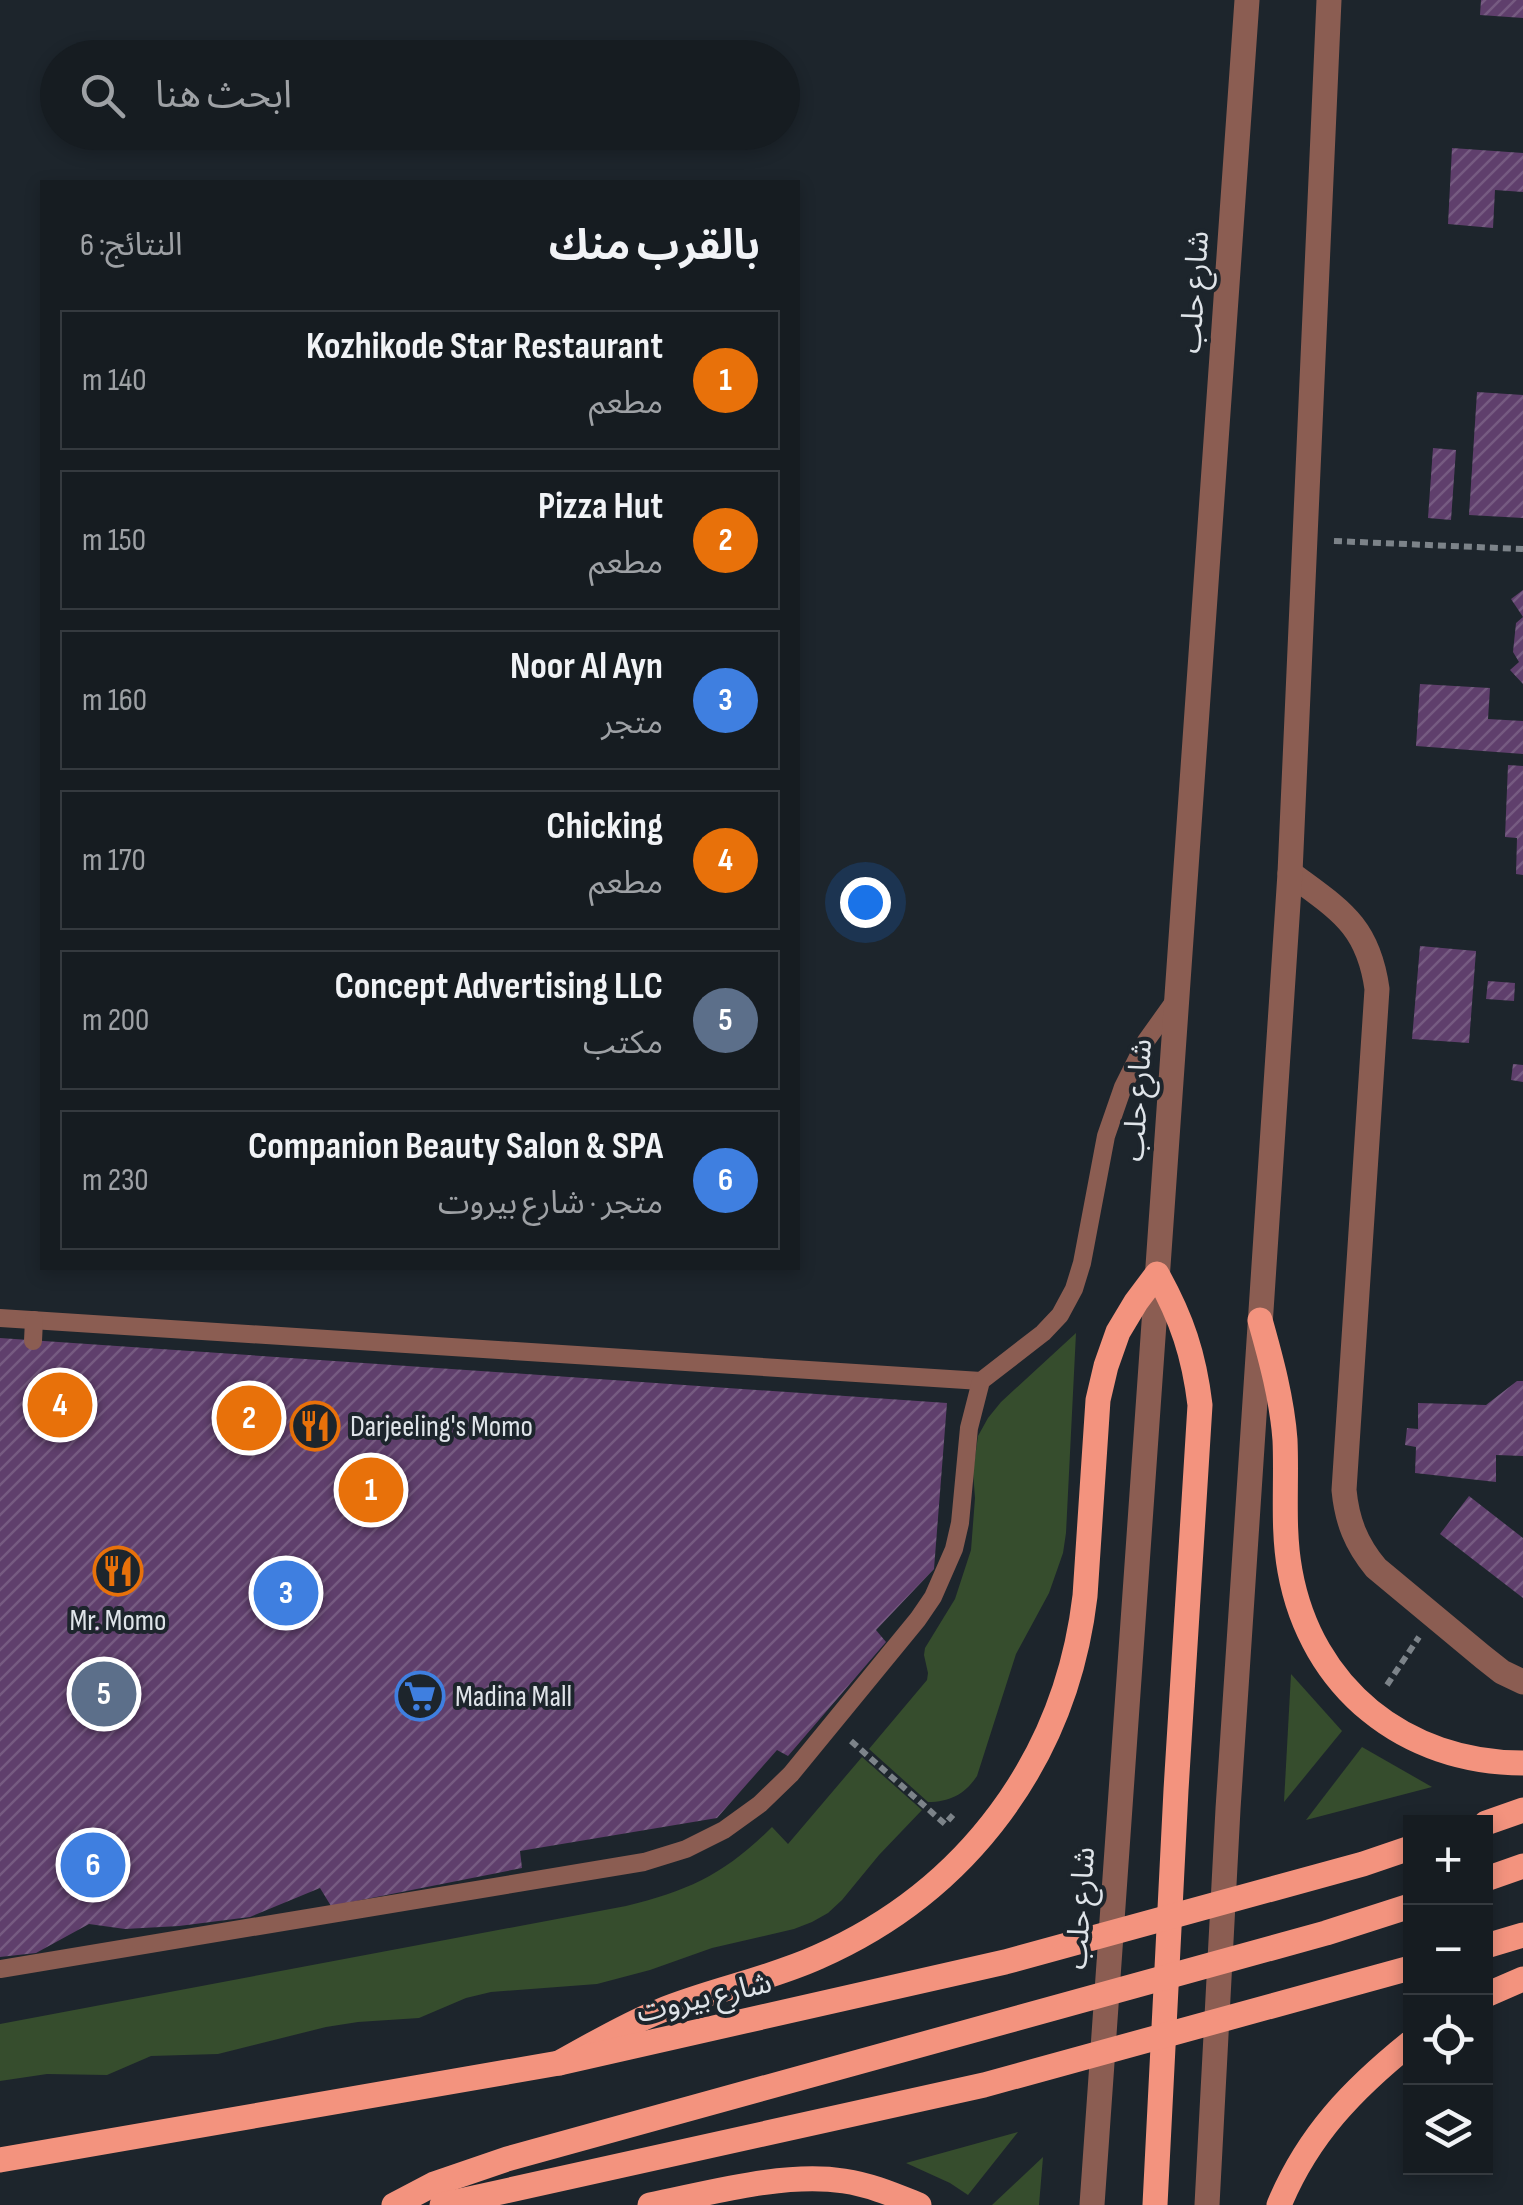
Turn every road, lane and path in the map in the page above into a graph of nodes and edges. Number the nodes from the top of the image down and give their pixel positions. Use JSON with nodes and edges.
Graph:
{"nodes":[{"id":1,"x":1247,"y":0,"type":"edge"},
{"id":2,"x":1330,"y":0,"type":"edge"},
{"id":3,"x":1305,"y":539,"type":"junction"},
{"id":4,"x":1523,"y":550,"type":"edge"},
{"id":5,"x":1290,"y":873,"type":"junction"},
{"id":6,"x":1176,"y":999,"type":"junction"},
{"id":7,"x":1157,"y":1274,"type":"junction"},
{"id":8,"x":0,"y":1318,"type":"edge"},
{"id":9,"x":34,"y":1320,"type":"junction"},
{"id":10,"x":1260,"y":1320,"type":"junction"},
{"id":11,"x":33,"y":1341,"type":"dead end"},
{"id":12,"x":981,"y":1382,"type":"junction"},
{"id":13,"x":1433,"y":1615,"type":"junction"},
{"id":14,"x":1523,"y":1682,"type":"edge"},
{"id":15,"x":1370,"y":1712,"type":"junction"},
{"id":16,"x":832,"y":1724,"type":"junction"},
{"id":17,"x":1523,"y":1763,"type":"edge"},
{"id":18,"x":1523,"y":1810,"type":"edge"},
{"id":19,"x":1493,"y":1821,"type":"edge"},
{"id":20,"x":983,"y":1836,"type":"junction"},
{"id":21,"x":1403,"y":1850,"type":"edge"},
{"id":22,"x":1523,"y":1866,"type":"edge"},
{"id":23,"x":1493,"y":1877,"type":"edge"},
{"id":24,"x":1224,"y":1902,"type":"junction"},
{"id":25,"x":1403,"y":1908,"type":"edge"},
{"id":26,"x":1169,"y":1917,"type":"junction"},
{"id":27,"x":1111,"y":1933,"type":"junction"},
{"id":28,"x":1523,"y":1935,"type":"edge"},
{"id":29,"x":1493,"y":1944,"type":"edge"},
{"id":30,"x":1220,"y":1963,"type":"junction"},
{"id":31,"x":0,"y":1969,"type":"edge"},
{"id":32,"x":1403,"y":1970,"type":"edge"},
{"id":33,"x":1166,"y":1978,"type":"junction"},
{"id":34,"x":1523,"y":1979,"type":"edge"},
{"id":35,"x":1493,"y":1992,"type":"edge"},
{"id":36,"x":1106,"y":1994,"type":"junction"},
{"id":37,"x":1218,"y":2022,"type":"junction"},
{"id":38,"x":1162,"y":2037,"type":"junction"},
{"id":39,"x":1403,"y":2048,"type":"edge"},
{"id":40,"x":1102,"y":2053,"type":"junction"},
{"id":41,"x":558,"y":2063,"type":"junction"},
{"id":42,"x":0,"y":2160,"type":"edge"},
{"id":43,"x":394,"y":2205,"type":"edge"},
{"id":44,"x":442,"y":2205,"type":"edge"},
{"id":45,"x":650,"y":2205,"type":"edge"},
{"id":46,"x":919,"y":2205,"type":"edge"},
{"id":47,"x":1092,"y":2205,"type":"edge"},
{"id":48,"x":1154,"y":2205,"type":"edge"},
{"id":49,"x":1208,"y":2205,"type":"edge"},
{"id":50,"x":1279,"y":2205,"type":"edge"}],
"edges":[{"from":1,"to":6,"type":"street","name":"شارع حلب"},
{"from":2,"to":3,"type":"street"},
{"from":3,"to":4,"type":"path"},
{"from":3,"to":5,"type":"street"},
{"from":5,"to":10,"type":"street"},
{"from":5,"to":13,"type":"street"},
{"from":6,"to":7,"type":"street","name":"شارع حلب"},
{"from":6,"to":12,"type":"lane"},
{"from":7,"to":20,"type":"main road"},
{"from":7,"to":26,"type":"main road"},
{"from":7,"to":27,"type":"street","name":"شارع حلب"},
{"from":8,"to":9,"type":"lane"},
{"from":9,"to":11,"type":"lane"},
{"from":9,"to":12,"type":"lane"},
{"from":10,"to":15,"type":"main road"},
{"from":10,"to":24,"type":"street"},
{"from":12,"to":16,"type":"lane"},
{"from":13,"to":14,"type":"street"},
{"from":13,"to":15,"type":"path"},
{"from":15,"to":17,"type":"main road"},
{"from":16,"to":20,"type":"path"},
{"from":16,"to":31,"type":"lane"},
{"from":18,"to":19,"type":"main road"},
{"from":20,"to":41,"type":"main road"},
{"from":21,"to":24,"type":"main road","name":"شارع بيروت"},
{"from":22,"to":23,"type":"main road"},
{"from":24,"to":26,"type":"main road","name":"شارع بيروت"},
{"from":24,"to":30,"type":"street"},
{"from":25,"to":30,"type":"main road"},
{"from":26,"to":27,"type":"main road","name":"شارع بيروت"},
{"from":26,"to":33,"type":"main road"},
{"from":27,"to":36,"type":"street","name":"شارع حلب"},
{"from":27,"to":41,"type":"main road","name":"شارع بيروت"},
{"from":28,"to":29,"type":"main road"},
{"from":30,"to":33,"type":"main road"},
{"from":30,"to":37,"type":"street"},
{"from":32,"to":37,"type":"main road"},
{"from":33,"to":36,"type":"main road"},
{"from":33,"to":38,"type":"main road"},
{"from":34,"to":35,"type":"main road"},
{"from":36,"to":40,"type":"street","name":"شارع حلب"},
{"from":36,"to":43,"type":"main road"},
{"from":37,"to":38,"type":"main road"},
{"from":37,"to":49,"type":"street"},
{"from":38,"to":40,"type":"main road"},
{"from":38,"to":48,"type":"main road"},
{"from":39,"to":50,"type":"main road"},
{"from":40,"to":44,"type":"main road"},
{"from":40,"to":47,"type":"street","name":"شارع حلب"},
{"from":41,"to":42,"type":"main road","name":"شارع بيروت"},
{"from":45,"to":46,"type":"main road"}]}
